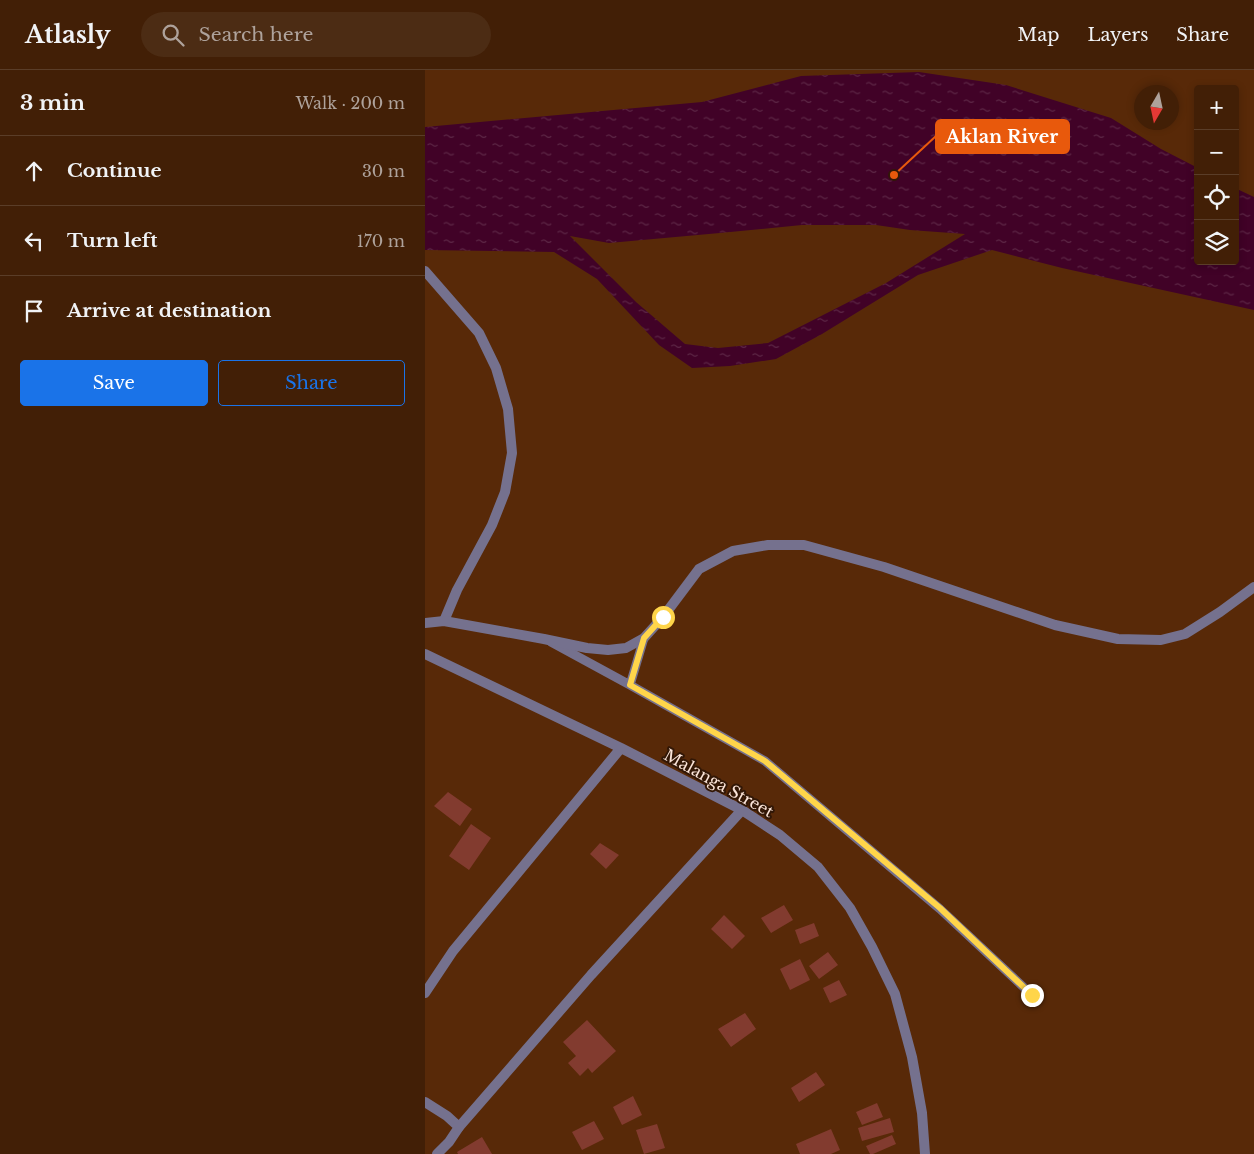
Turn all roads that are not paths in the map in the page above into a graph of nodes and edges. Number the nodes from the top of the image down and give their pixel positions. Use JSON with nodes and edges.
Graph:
{"nodes":[{"id":1,"x":425,"y":271,"type":"edge"},
{"id":2,"x":1254,"y":587,"type":"edge"},
{"id":3,"x":444,"y":621,"type":"junction"},
{"id":4,"x":425,"y":623,"type":"edge"},
{"id":5,"x":644,"y":638,"type":"junction"},
{"id":6,"x":544,"y":639,"type":"junction"},
{"id":7,"x":425,"y":654,"type":"edge"},
{"id":8,"x":630,"y":685,"type":"junction"},
{"id":9,"x":621,"y":748,"type":"junction"},
{"id":10,"x":742,"y":810,"type":"junction"},
{"id":11,"x":425,"y":993,"type":"edge"},
{"id":12,"x":1032,"y":995,"type":"dead end"},
{"id":13,"x":425,"y":1102,"type":"edge"},
{"id":14,"x":459,"y":1127,"type":"junction"},
{"id":15,"x":437,"y":1154,"type":"edge"},
{"id":16,"x":925,"y":1154,"type":"edge"}],
"edges":[{"from":1,"to":3,"type":"street"},
{"from":2,"to":5,"type":"street"},
{"from":3,"to":4,"type":"street"},
{"from":3,"to":6,"type":"street"},
{"from":5,"to":6,"type":"street"},
{"from":5,"to":8,"type":"lane"},
{"from":6,"to":8,"type":"lane"},
{"from":7,"to":9,"type":"street","name":"Malanga Street"},
{"from":8,"to":12,"type":"lane"},
{"from":9,"to":10,"type":"street","name":"Malanga Street"},
{"from":9,"to":11,"type":"street"},
{"from":10,"to":14,"type":"street"},
{"from":10,"to":16,"type":"street","name":"Malanga Street"},
{"from":13,"to":14,"type":"street"},
{"from":14,"to":15,"type":"street"}]}
